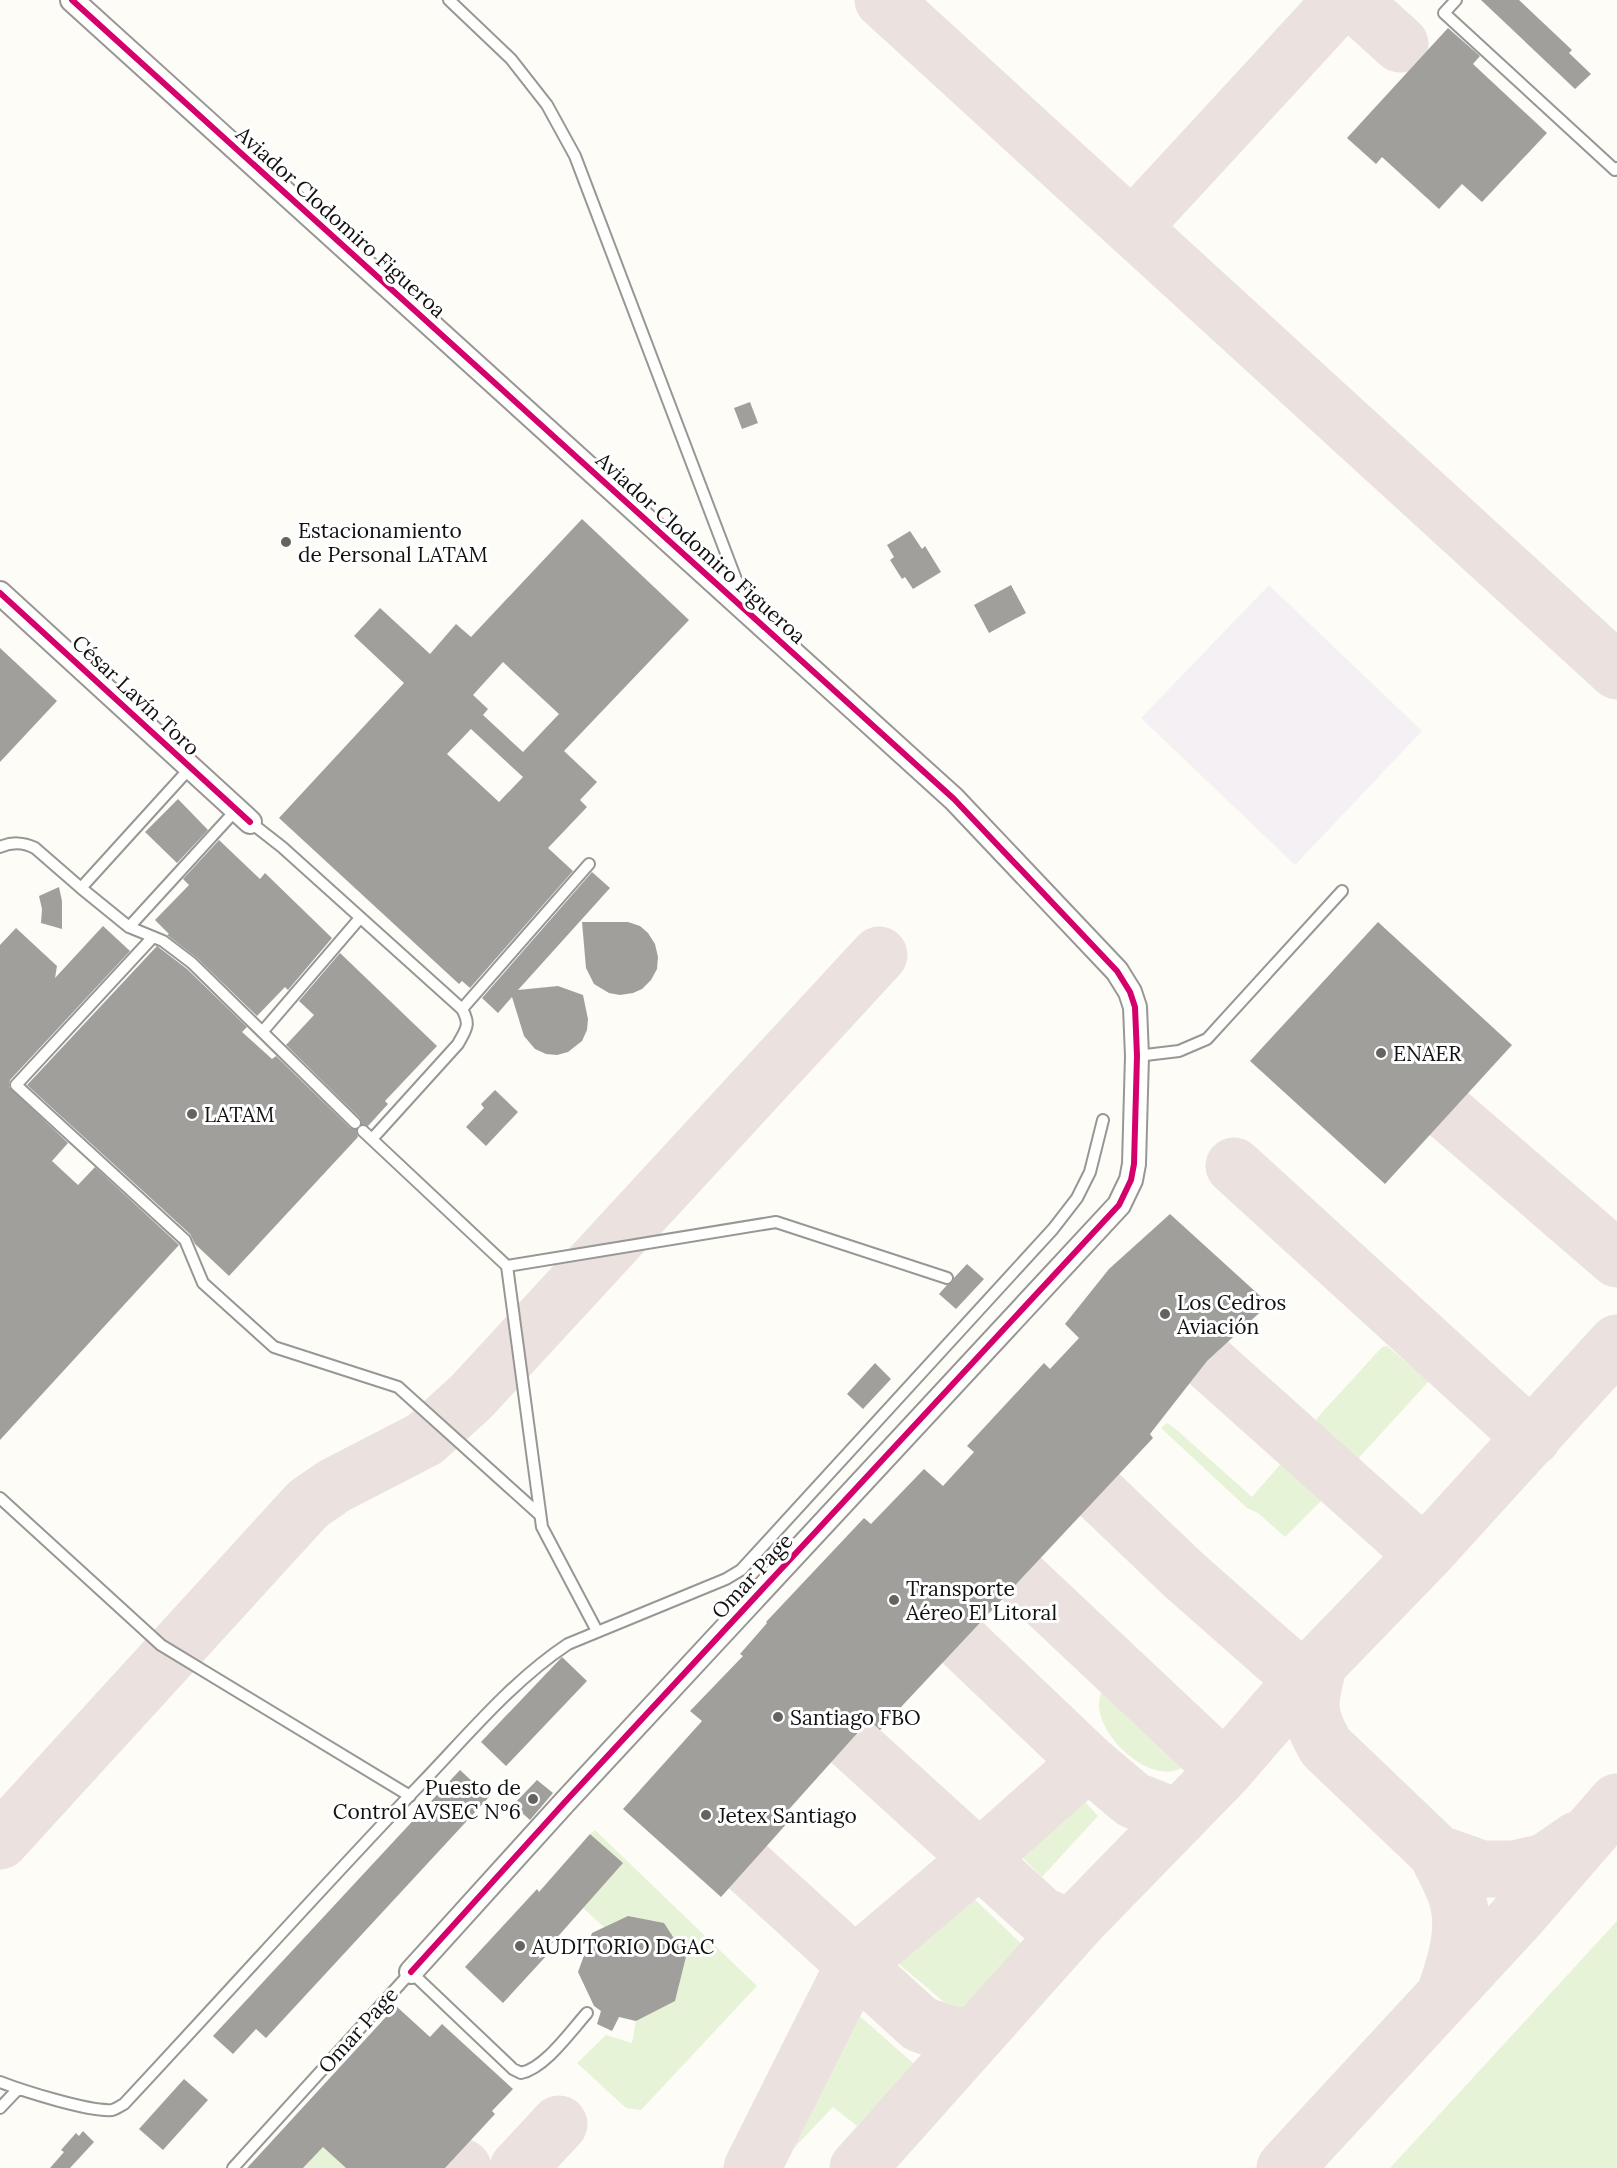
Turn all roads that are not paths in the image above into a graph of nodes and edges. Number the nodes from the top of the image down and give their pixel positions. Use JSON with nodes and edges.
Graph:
{"nodes":[{"id":1,"x":72,"y":0,"type":"edge"},
{"id":2,"x":449,"y":0,"type":"edge"},
{"id":3,"x":1456,"y":0,"type":"edge"},
{"id":4,"x":1617,"y":168,"type":"edge"},
{"id":5,"x":0,"y":592,"type":"edge"},
{"id":6,"x":750,"y":614,"type":"junction"},
{"id":7,"x":190,"y":768,"type":"junction"},
{"id":8,"x":243,"y":816,"type":"junction"},
{"id":9,"x":0,"y":847,"type":"edge"},
{"id":10,"x":589,"y":864,"type":"dead end"},
{"id":11,"x":81,"y":888,"type":"junction"},
{"id":12,"x":1342,"y":891,"type":"dead end"},
{"id":13,"x":360,"y":918,"type":"junction"},
{"id":14,"x":129,"y":927,"type":"junction"},
{"id":15,"x":153,"y":937,"type":"junction"},
{"id":16,"x":462,"y":1009,"type":"junction"},
{"id":17,"x":263,"y":1031,"type":"junction"},
{"id":18,"x":1137,"y":1056,"type":"junction"},
{"id":19,"x":1102,"y":1120,"type":"dead end"},
{"id":20,"x":363,"y":1131,"type":"junction"},
{"id":21,"x":1119,"y":1205,"type":"joint"},
{"id":22,"x":507,"y":1266,"type":"junction"},
{"id":23,"x":947,"y":1278,"type":"dead end"},
{"id":24,"x":0,"y":1498,"type":"edge"},
{"id":25,"x":540,"y":1515,"type":"junction"},
{"id":26,"x":597,"y":1631,"type":"junction"},
{"id":27,"x":410,"y":1796,"type":"junction"},
{"id":28,"x":411,"y":1972,"type":"junction"},
{"id":29,"x":587,"y":2013,"type":"dead end"},
{"id":30,"x":0,"y":2082,"type":"edge"},
{"id":31,"x":18,"y":2089,"type":"junction"},
{"id":32,"x":0,"y":2108,"type":"edge"},
{"id":33,"x":233,"y":2168,"type":"edge"}],
"edges":[{"from":1,"to":6,"type":"street","name":"Aviador Clodomiro Figueroa"},
{"from":2,"to":6,"type":"lane"},
{"from":3,"to":4,"type":"lane"},
{"from":5,"to":7,"type":"street","name":"César Lavín Toro"},
{"from":6,"to":18,"type":"street","name":"Aviador Clodomiro Figueroa"},
{"from":7,"to":8,"type":"street","name":"César Lavín Toro"},
{"from":7,"to":11,"type":"lane"},
{"from":8,"to":13,"type":"lane"},
{"from":8,"to":14,"type":"lane"},
{"from":9,"to":11,"type":"lane"},
{"from":10,"to":16,"type":"lane"},
{"from":11,"to":14,"type":"lane"},
{"from":12,"to":18,"type":"lane"},
{"from":13,"to":16,"type":"lane"},
{"from":13,"to":17,"type":"lane"},
{"from":14,"to":15,"type":"lane"},
{"from":15,"to":17,"type":"lane"},
{"from":15,"to":25,"type":"lane"},
{"from":16,"to":20,"type":"lane"},
{"from":17,"to":20,"type":"lane"},
{"from":18,"to":21,"type":"street","name":"Aviador Clodomiro Figueroa"},
{"from":19,"to":26,"type":"lane"},
{"from":20,"to":22,"type":"lane"},
{"from":21,"to":28,"type":"street","name":"Omar Page"},
{"from":22,"to":23,"type":"lane"},
{"from":22,"to":25,"type":"lane"},
{"from":24,"to":27,"type":"lane"},
{"from":25,"to":26,"type":"lane"},
{"from":26,"to":27,"type":"lane"},
{"from":27,"to":31,"type":"lane"},
{"from":28,"to":29,"type":"lane"},
{"from":28,"to":33,"type":"lane","name":"Omar Page"},
{"from":30,"to":31,"type":"lane"},
{"from":31,"to":32,"type":"lane"}]}
